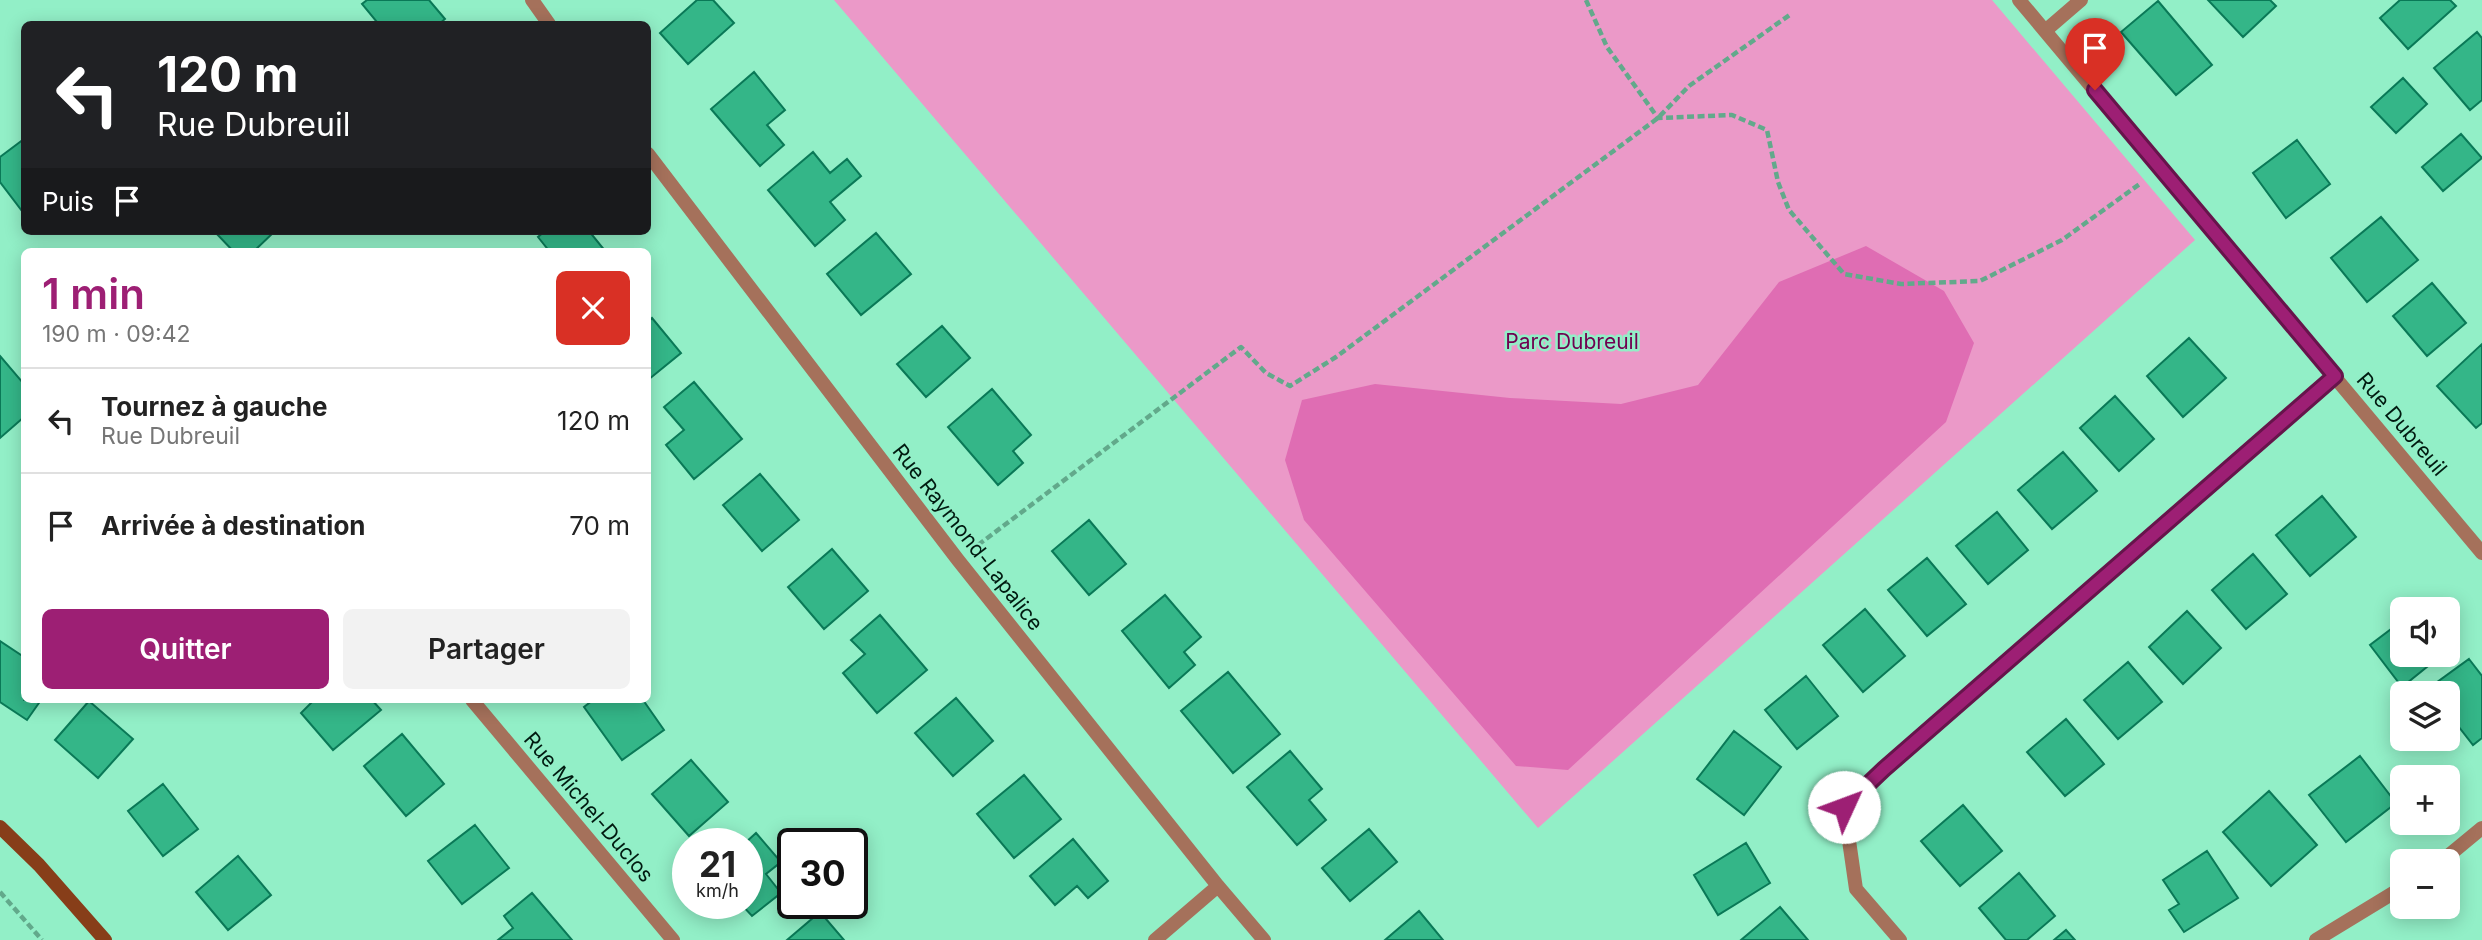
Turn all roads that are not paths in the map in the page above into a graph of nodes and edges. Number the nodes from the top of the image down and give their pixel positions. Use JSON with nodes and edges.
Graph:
{"nodes":[{"id":1,"x":532,"y":0,"type":"edge"},
{"id":2,"x":2019,"y":0,"type":"edge"},
{"id":3,"x":2081,"y":0,"type":"edge"},
{"id":4,"x":547,"y":21,"type":"edge"},
{"id":5,"x":2045,"y":31,"type":"junction"},
{"id":6,"x":651,"y":158,"type":"edge"},
{"id":7,"x":2335,"y":376,"type":"junction"},
{"id":8,"x":2482,"y":553,"type":"edge"},
{"id":9,"x":475,"y":703,"type":"edge"},
{"id":10,"x":0,"y":827,"type":"edge"},
{"id":11,"x":2482,"y":828,"type":"edge"},
{"id":12,"x":2457,"y":849,"type":"edge"},
{"id":13,"x":1218,"y":886,"type":"junction"},
{"id":14,"x":2390,"y":895,"type":"edge"},
{"id":15,"x":105,"y":940,"type":"edge"},
{"id":16,"x":673,"y":940,"type":"edge"},
{"id":17,"x":1155,"y":940,"type":"edge"},
{"id":18,"x":1264,"y":940,"type":"edge"},
{"id":19,"x":1900,"y":940,"type":"edge"},
{"id":20,"x":2315,"y":940,"type":"edge"}],
"edges":[{"from":1,"to":4,"type":"street"},
{"from":2,"to":5,"type":"street","name":"Rue Dubreuil"},
{"from":3,"to":5,"type":"street"},
{"from":5,"to":7,"type":"street","name":"Rue Dubreuil"},
{"from":6,"to":13,"type":"street","name":"Rue Raymond-Lapalice"},
{"from":7,"to":8,"type":"street","name":"Rue Dubreuil"},
{"from":7,"to":19,"type":"street"},
{"from":9,"to":16,"type":"street","name":"Rue Michel-Duclos"},
{"from":10,"to":15,"type":"street"},
{"from":11,"to":12,"type":"street"},
{"from":13,"to":17,"type":"street"},
{"from":13,"to":18,"type":"street","name":"Rue Raymond-Lapalice"},
{"from":14,"to":20,"type":"street"}]}
